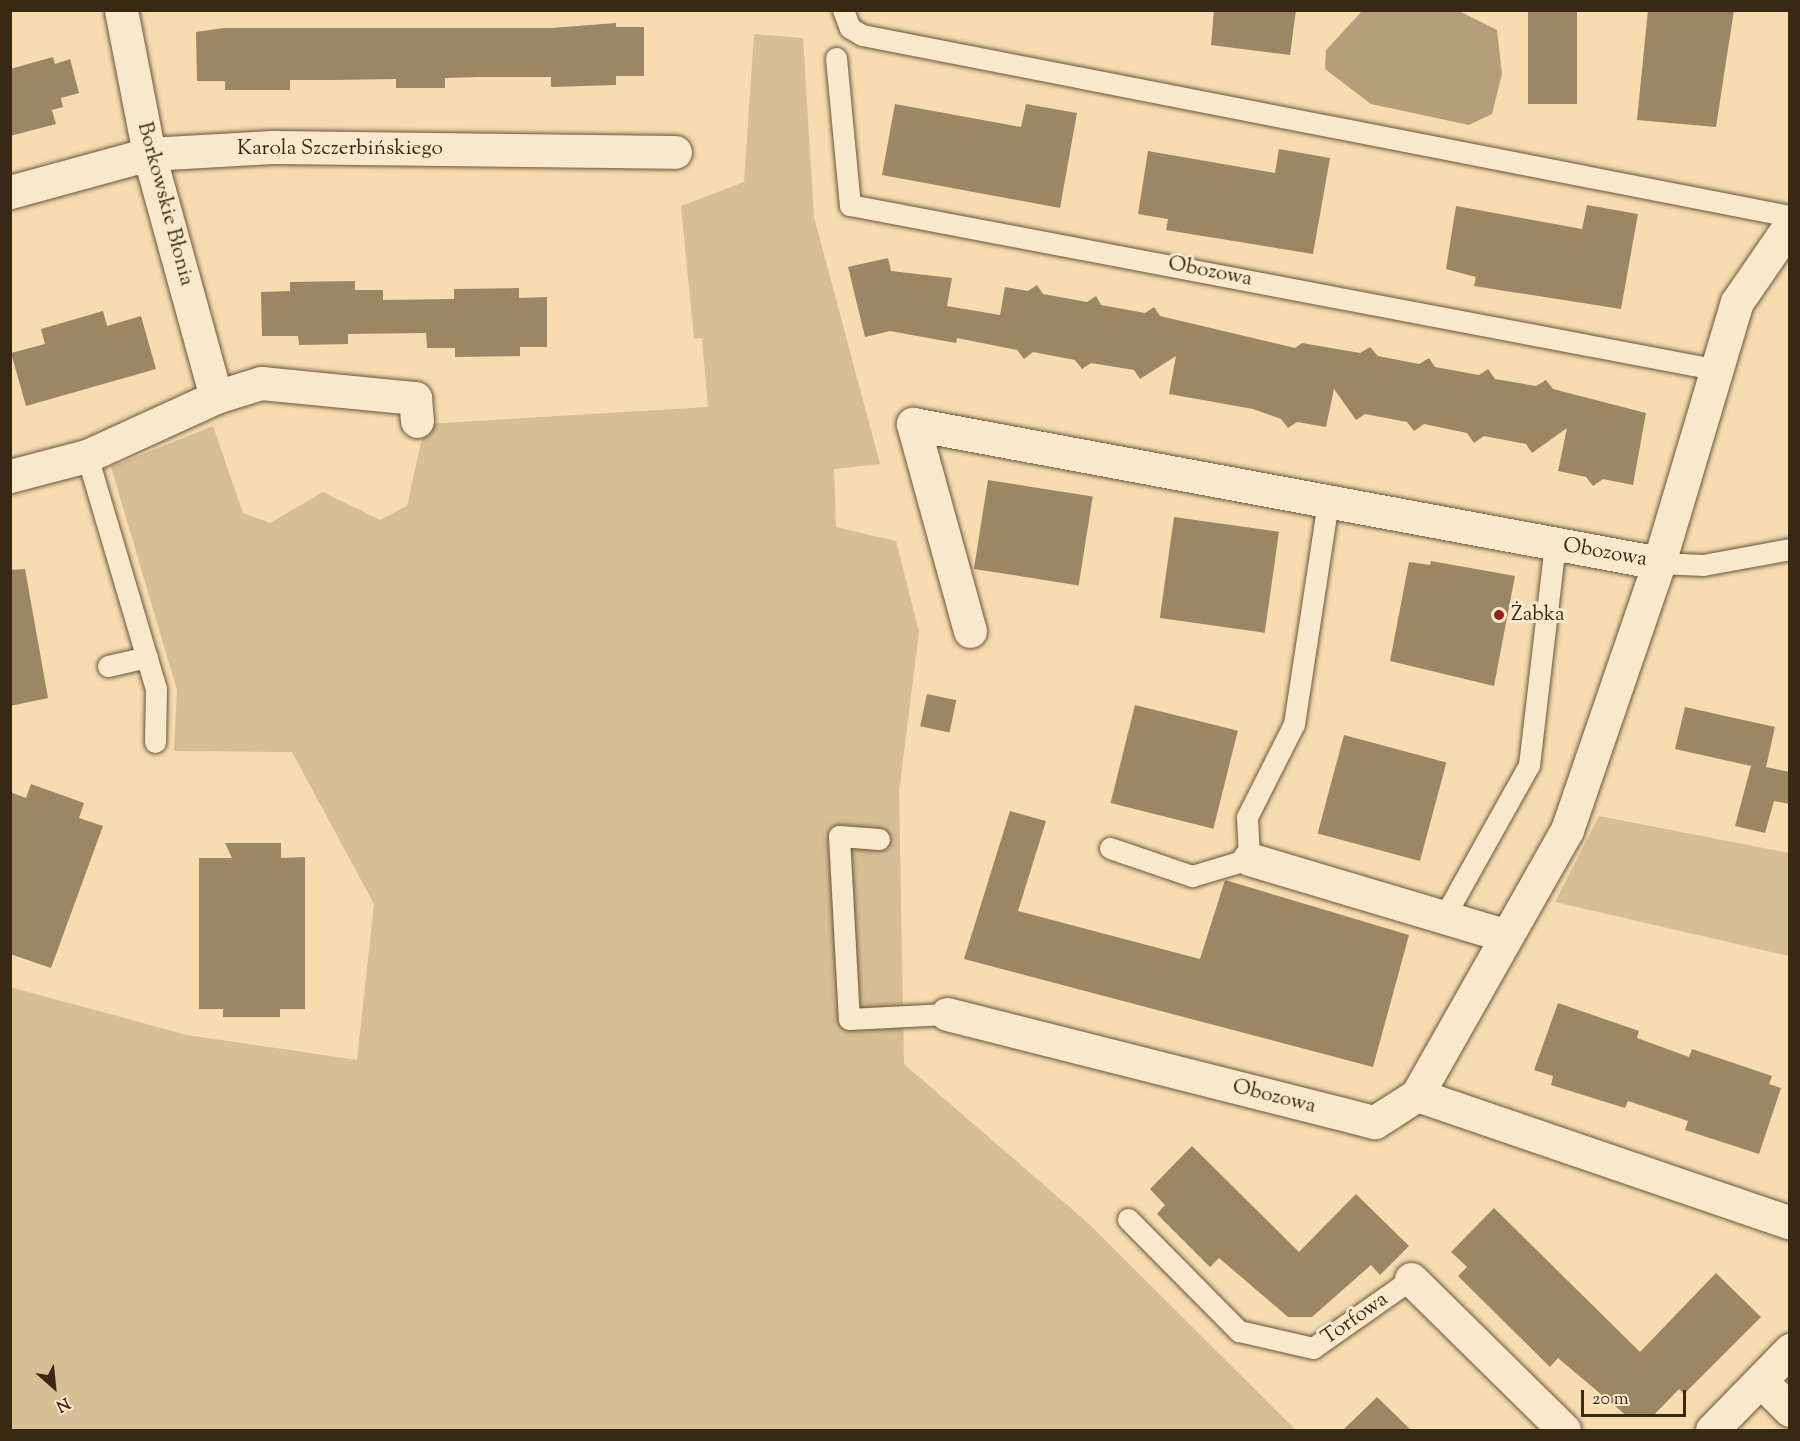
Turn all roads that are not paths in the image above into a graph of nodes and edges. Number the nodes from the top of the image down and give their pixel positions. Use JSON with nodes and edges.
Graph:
{"nodes":[{"id":1,"x":121,"y":10,"type":"edge"},
{"id":2,"x":843,"y":10,"type":"edge"},
{"id":3,"x":836,"y":58,"type":"dead end"},
{"id":4,"x":675,"y":152,"type":"dead end"},
{"id":5,"x":149,"y":154,"type":"junction"},
{"id":6,"x":10,"y":192,"type":"edge"},
{"id":7,"x":1790,"y":216,"type":"edge"},
{"id":8,"x":1790,"y":225,"type":"edge"},
{"id":9,"x":1714,"y":369,"type":"junction"},
{"id":10,"x":216,"y":397,"type":"junction"},
{"id":11,"x":417,"y":421,"type":"dead end"},
{"id":12,"x":87,"y":456,"type":"junction"},
{"id":13,"x":10,"y":476,"type":"edge"},
{"id":14,"x":1328,"y":502,"type":"junction"},
{"id":15,"x":1555,"y":544,"type":"junction"},
{"id":16,"x":1790,"y":549,"type":"edge"},
{"id":17,"x":1659,"y":563,"type":"junction"},
{"id":18,"x":969,"y":631,"type":"dead end"},
{"id":19,"x":147,"y":657,"type":"junction"},
{"id":20,"x":108,"y":666,"type":"dead end"},
{"id":21,"x":155,"y":742,"type":"dead end"},
{"id":22,"x":879,"y":839,"type":"dead end"},
{"id":23,"x":1110,"y":848,"type":"dead end"},
{"id":24,"x":1249,"y":859,"type":"junction"},
{"id":25,"x":1444,"y":917,"type":"junction"},
{"id":26,"x":1507,"y":936,"type":"junction"},
{"id":27,"x":947,"y":1014,"type":"joint"},
{"id":28,"x":1417,"y":1095,"type":"junction"},
{"id":29,"x":1128,"y":1219,"type":"dead end"},
{"id":30,"x":1790,"y":1223,"type":"edge"},
{"id":31,"x":1411,"y":1279,"type":"joint"},
{"id":32,"x":1790,"y":1350,"type":"edge"},
{"id":33,"x":1761,"y":1381,"type":"junction"},
{"id":34,"x":1790,"y":1410,"type":"edge"},
{"id":35,"x":1564,"y":1431,"type":"edge"},
{"id":36,"x":1712,"y":1431,"type":"edge"}],
"edges":[{"from":1,"to":5,"type":"street","name":"Borkowskie Błonia"},
{"from":2,"to":7,"type":"lane"},
{"from":3,"to":9,"type":"lane","name":"Obozowa"},
{"from":4,"to":5,"type":"street","name":"Karola Szczerbińskiego"},
{"from":5,"to":6,"type":"street","name":"Karola Szczerbińskiego"},
{"from":5,"to":10,"type":"street","name":"Borkowskie Błonia"},
{"from":8,"to":9,"type":"street","name":"Obozowa"},
{"from":9,"to":17,"type":"street","name":"Obozowa"},
{"from":10,"to":11,"type":"street"},
{"from":10,"to":12,"type":"street"},
{"from":12,"to":13,"type":"street"},
{"from":12,"to":19,"type":"lane"},
{"from":14,"to":15,"type":"street","name":"Obozowa"},
{"from":14,"to":18,"type":"street","name":"Obozowa"},
{"from":14,"to":24,"type":"lane"},
{"from":15,"to":17,"type":"street","name":"Obozowa"},
{"from":15,"to":25,"type":"lane"},
{"from":16,"to":17,"type":"lane","name":"Obozowa"},
{"from":17,"to":26,"type":"street","name":"Obozowa"},
{"from":19,"to":20,"type":"lane"},
{"from":19,"to":21,"type":"lane"},
{"from":22,"to":27,"type":"lane"},
{"from":23,"to":24,"type":"lane"},
{"from":24,"to":25,"type":"street"},
{"from":25,"to":26,"type":"street"},
{"from":26,"to":28,"type":"street","name":"Obozowa"},
{"from":27,"to":28,"type":"street","name":"Obozowa"},
{"from":28,"to":30,"type":"street"},
{"from":29,"to":31,"type":"lane","name":"Torfowa"},
{"from":31,"to":35,"type":"street","name":"Torfowa"},
{"from":32,"to":33,"type":"street"},
{"from":33,"to":34,"type":"street"},
{"from":33,"to":36,"type":"street"}]}
